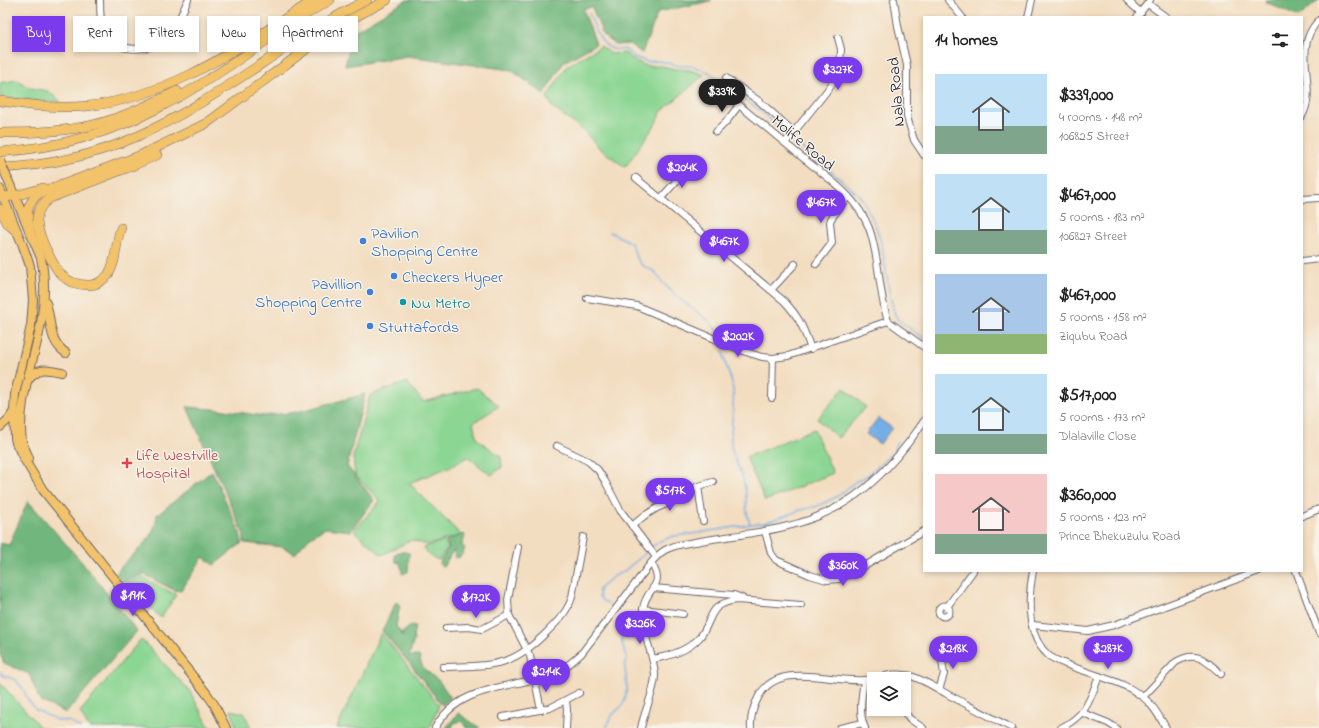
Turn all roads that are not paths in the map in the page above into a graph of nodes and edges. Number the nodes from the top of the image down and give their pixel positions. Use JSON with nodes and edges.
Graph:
{"nodes":[{"id":1,"x":100,"y":0,"type":"edge"},
{"id":2,"x":188,"y":0,"type":"edge"},
{"id":3,"x":319,"y":0,"type":"edge"},
{"id":4,"x":330,"y":0,"type":"edge"},
{"id":5,"x":367,"y":0,"type":"edge"},
{"id":6,"x":386,"y":0,"type":"edge"},
{"id":7,"x":894,"y":0,"type":"edge"},
{"id":8,"x":948,"y":0,"type":"edge"},
{"id":9,"x":1032,"y":0,"type":"edge"},
{"id":10,"x":1127,"y":0,"type":"edge"},
{"id":11,"x":1149,"y":2,"type":"edge"},
{"id":12,"x":1139,"y":15,"type":"edge"},
{"id":13,"x":961,"y":16,"type":"edge"},
{"id":14,"x":1028,"y":16,"type":"edge"},
{"id":15,"x":1165,"y":16,"type":"edge"},
{"id":16,"x":1319,"y":20,"type":"edge"},
{"id":17,"x":838,"y":38,"type":"dead end"},
{"id":18,"x":237,"y":59,"type":"junction"},
{"id":19,"x":726,"y":78,"type":"dead end"},
{"id":20,"x":716,"y":89,"type":"dead end"},
{"id":21,"x":0,"y":101,"type":"edge"},
{"id":22,"x":739,"y":105,"type":"junction"},
{"id":23,"x":1303,"y":114,"type":"edge"},
{"id":24,"x":207,"y":123,"type":"junction"},
{"id":25,"x":716,"y":132,"type":"dead end"},
{"id":26,"x":0,"y":133,"type":"edge"},
{"id":27,"x":793,"y":133,"type":"junction"},
{"id":28,"x":786,"y":142,"type":"junction"},
{"id":29,"x":0,"y":152,"type":"edge"},
{"id":30,"x":923,"y":154,"type":"edge"},
{"id":31,"x":0,"y":161,"type":"edge"},
{"id":32,"x":0,"y":168,"type":"edge"},
{"id":33,"x":689,"y":168,"type":"dead end"},
{"id":34,"x":636,"y":178,"type":"dead end"},
{"id":35,"x":58,"y":185,"type":"junction"},
{"id":36,"x":1,"y":194,"type":"edge"},
{"id":37,"x":15,"y":196,"type":"junction"},
{"id":38,"x":848,"y":196,"type":"junction"},
{"id":39,"x":661,"y":198,"type":"junction"},
{"id":40,"x":1319,"y":198,"type":"edge"},
{"id":41,"x":1303,"y":199,"type":"edge"},
{"id":42,"x":0,"y":209,"type":"edge"},
{"id":43,"x":121,"y":228,"type":"dead end"},
{"id":44,"x":17,"y":232,"type":"junction"},
{"id":45,"x":30,"y":233,"type":"junction"},
{"id":46,"x":1319,"y":259,"type":"edge"},
{"id":47,"x":1303,"y":260,"type":"edge"},
{"id":48,"x":795,"y":264,"type":"dead end"},
{"id":49,"x":816,"y":264,"type":"dead end"},
{"id":50,"x":771,"y":290,"type":"junction"},
{"id":51,"x":44,"y":298,"type":"junction"},
{"id":52,"x":587,"y":298,"type":"dead end"},
{"id":53,"x":888,"y":321,"type":"junction"},
{"id":54,"x":923,"y":346,"type":"edge"},
{"id":55,"x":811,"y":349,"type":"junction"},
{"id":56,"x":66,"y":353,"type":"dead end"},
{"id":57,"x":773,"y":358,"type":"junction"},
{"id":58,"x":62,"y":372,"type":"dead end"},
{"id":59,"x":28,"y":378,"type":"junction"},
{"id":60,"x":772,"y":398,"type":"dead end"},
{"id":61,"x":14,"y":411,"type":"junction"},
{"id":62,"x":923,"y":422,"type":"edge"},
{"id":63,"x":0,"y":427,"type":"edge"},
{"id":64,"x":557,"y":446,"type":"dead end"},
{"id":65,"x":34,"y":474,"type":"junction"},
{"id":66,"x":713,"y":482,"type":"dead end"},
{"id":67,"x":698,"y":486,"type":"junction"},
{"id":68,"x":1319,"y":509,"type":"edge"},
{"id":69,"x":1303,"y":516,"type":"edge"},
{"id":70,"x":703,"y":521,"type":"dead end"},
{"id":71,"x":632,"y":526,"type":"junction"},
{"id":72,"x":765,"y":531,"type":"junction"},
{"id":73,"x":923,"y":532,"type":"edge"},
{"id":74,"x":583,"y":538,"type":"dead end"},
{"id":75,"x":518,"y":547,"type":"dead end"},
{"id":76,"x":656,"y":557,"type":"junction"},
{"id":77,"x":652,"y":562,"type":"junction"},
{"id":78,"x":972,"y":572,"type":"edge"},
{"id":79,"x":1033,"y":572,"type":"edge"},
{"id":80,"x":1256,"y":572,"type":"edge"},
{"id":81,"x":1296,"y":572,"type":"edge"},
{"id":82,"x":653,"y":588,"type":"junction"},
{"id":83,"x":747,"y":600,"type":"junction"},
{"id":84,"x":801,"y":605,"type":"dead end"},
{"id":85,"x":947,"y":607,"type":"dead end"},
{"id":86,"x":643,"y":609,"type":"junction"},
{"id":87,"x":683,"y":614,"type":"dead end"},
{"id":88,"x":508,"y":615,"type":"junction"},
{"id":89,"x":1032,"y":625,"type":"junction"},
{"id":90,"x":446,"y":628,"type":"dead end"},
{"id":91,"x":1319,"y":633,"type":"edge"},
{"id":92,"x":940,"y":647,"type":"dead end"},
{"id":93,"x":527,"y":650,"type":"junction"},
{"id":94,"x":972,"y":656,"type":"dead end"},
{"id":95,"x":653,"y":659,"type":"junction"},
{"id":96,"x":942,"y":660,"type":"junction"},
{"id":97,"x":443,"y":667,"type":"dead end"},
{"id":98,"x":1221,"y":674,"type":"dead end"},
{"id":99,"x":911,"y":676,"type":"edge"},
{"id":100,"x":1100,"y":676,"type":"junction"},
{"id":101,"x":867,"y":679,"type":"edge"},
{"id":102,"x":534,"y":680,"type":"junction"},
{"id":103,"x":864,"y":680,"type":"junction"},
{"id":104,"x":939,"y":690,"type":"junction"},
{"id":105,"x":579,"y":693,"type":"dead end"},
{"id":106,"x":1143,"y":697,"type":"junction"},
{"id":107,"x":566,"y":700,"type":"junction"},
{"id":108,"x":541,"y":710,"type":"junction"},
{"id":109,"x":1083,"y":713,"type":"junction"},
{"id":110,"x":908,"y":716,"type":"edge"},
{"id":111,"x":503,"y":717,"type":"dead end"},
{"id":112,"x":864,"y":725,"type":"edge"},
{"id":113,"x":226,"y":728,"type":"edge"},
{"id":114,"x":435,"y":728,"type":"edge"},
{"id":115,"x":566,"y":728,"type":"edge"},
{"id":116,"x":641,"y":728,"type":"edge"},
{"id":117,"x":751,"y":728,"type":"edge"},
{"id":118,"x":840,"y":728,"type":"edge"},
{"id":119,"x":923,"y":728,"type":"edge"},
{"id":120,"x":1012,"y":728,"type":"edge"},
{"id":121,"x":1061,"y":728,"type":"edge"},
{"id":122,"x":1116,"y":728,"type":"edge"},
{"id":123,"x":1166,"y":728,"type":"edge"}],
"edges":[{"from":1,"to":2,"type":"street"},
{"from":3,"to":21,"type":"highway"},
{"from":4,"to":18,"type":"highway"},
{"from":5,"to":32,"type":"highway"},
{"from":6,"to":24,"type":"highway"},
{"from":7,"to":30,"type":"street","name":"Nala Road"},
{"from":8,"to":13,"type":"street"},
{"from":9,"to":14,"type":"street"},
{"from":10,"to":12,"type":"street"},
{"from":11,"to":12,"type":"street"},
{"from":11,"to":15,"type":"street"},
{"from":16,"to":23,"type":"street"},
{"from":17,"to":27,"type":"street"},
{"from":18,"to":26,"type":"highway"},
{"from":18,"to":29,"type":"highway"},
{"from":19,"to":27,"type":"street"},
{"from":20,"to":22,"type":"street","name":"Molife Road"},
{"from":22,"to":25,"type":"street"},
{"from":22,"to":28,"type":"street","name":"Molife Road"},
{"from":24,"to":35,"type":"highway"},
{"from":24,"to":43,"type":"highway"},
{"from":27,"to":28,"type":"street"},
{"from":28,"to":38,"type":"street","name":"Molife Road"},
{"from":31,"to":37,"type":"main road","bridge":true},
{"from":33,"to":39,"type":"street"},
{"from":34,"to":39,"type":"street"},
{"from":35,"to":37,"type":"highway"},
{"from":35,"to":45,"type":"highway"},
{"from":36,"to":37,"type":"highway"},
{"from":36,"to":44,"type":"main road"},
{"from":37,"to":45,"type":"main road"},
{"from":38,"to":49,"type":"street"},
{"from":38,"to":53,"type":"street","name":"Molife Road"},
{"from":39,"to":50,"type":"street"},
{"from":40,"to":41,"type":"street"},
{"from":42,"to":44,"type":"highway"},
{"from":44,"to":61,"type":"main road"},
{"from":45,"to":51,"type":"main road"},
{"from":46,"to":47,"type":"street"},
{"from":48,"to":50,"type":"street"},
{"from":50,"to":55,"type":"street"},
{"from":51,"to":56,"type":"main road"},
{"from":51,"to":59,"type":"main road"},
{"from":52,"to":57,"type":"street"},
{"from":53,"to":54,"type":"street"},
{"from":53,"to":55,"type":"street"},
{"from":55,"to":57,"type":"street"},
{"from":57,"to":60,"type":"street"},
{"from":58,"to":59,"type":"main road"},
{"from":59,"to":65,"type":"main road"},
{"from":61,"to":63,"type":"main road"},
{"from":61,"to":65,"type":"main road"},
{"from":62,"to":72,"type":"street"},
{"from":64,"to":71,"type":"street"},
{"from":65,"to":113,"type":"main road"},
{"from":66,"to":67,"type":"street"},
{"from":67,"to":70,"type":"street"},
{"from":67,"to":71,"type":"street"},
{"from":68,"to":69,"type":"street"},
{"from":71,"to":76,"type":"street"},
{"from":72,"to":73,"type":"street"},
{"from":72,"to":76,"type":"street"},
{"from":74,"to":93,"type":"street"},
{"from":75,"to":88,"type":"street"},
{"from":76,"to":77,"type":"street"},
{"from":77,"to":82,"type":"street"},
{"from":77,"to":102,"type":"street"},
{"from":78,"to":85,"type":"street"},
{"from":79,"to":89,"type":"street"},
{"from":80,"to":89,"type":"street"},
{"from":81,"to":91,"type":"street"},
{"from":82,"to":83,"type":"street"},
{"from":82,"to":86,"type":"street"},
{"from":83,"to":84,"type":"street"},
{"from":83,"to":95,"type":"street"},
{"from":86,"to":87,"type":"street"},
{"from":86,"to":95,"type":"street"},
{"from":88,"to":90,"type":"street"},
{"from":88,"to":93,"type":"street"},
{"from":89,"to":100,"type":"street"},
{"from":92,"to":96,"type":"street"},
{"from":93,"to":97,"type":"street"},
{"from":93,"to":102,"type":"street"},
{"from":94,"to":96,"type":"street"},
{"from":95,"to":116,"type":"street"},
{"from":96,"to":104,"type":"street"},
{"from":98,"to":106,"type":"street"},
{"from":99,"to":104,"type":"street"},
{"from":100,"to":106,"type":"street"},
{"from":100,"to":109,"type":"street"},
{"from":101,"to":103,"type":"street"},
{"from":102,"to":108,"type":"street"},
{"from":102,"to":114,"type":"street"},
{"from":103,"to":112,"type":"street"},
{"from":103,"to":117,"type":"street"},
{"from":104,"to":120,"type":"street"},
{"from":105,"to":107,"type":"street"},
{"from":106,"to":123,"type":"street"},
{"from":107,"to":108,"type":"street"},
{"from":107,"to":115,"type":"street"},
{"from":108,"to":111,"type":"street"},
{"from":109,"to":121,"type":"street"},
{"from":109,"to":122,"type":"street"},
{"from":110,"to":119,"type":"street"},
{"from":112,"to":118,"type":"street"}]}
